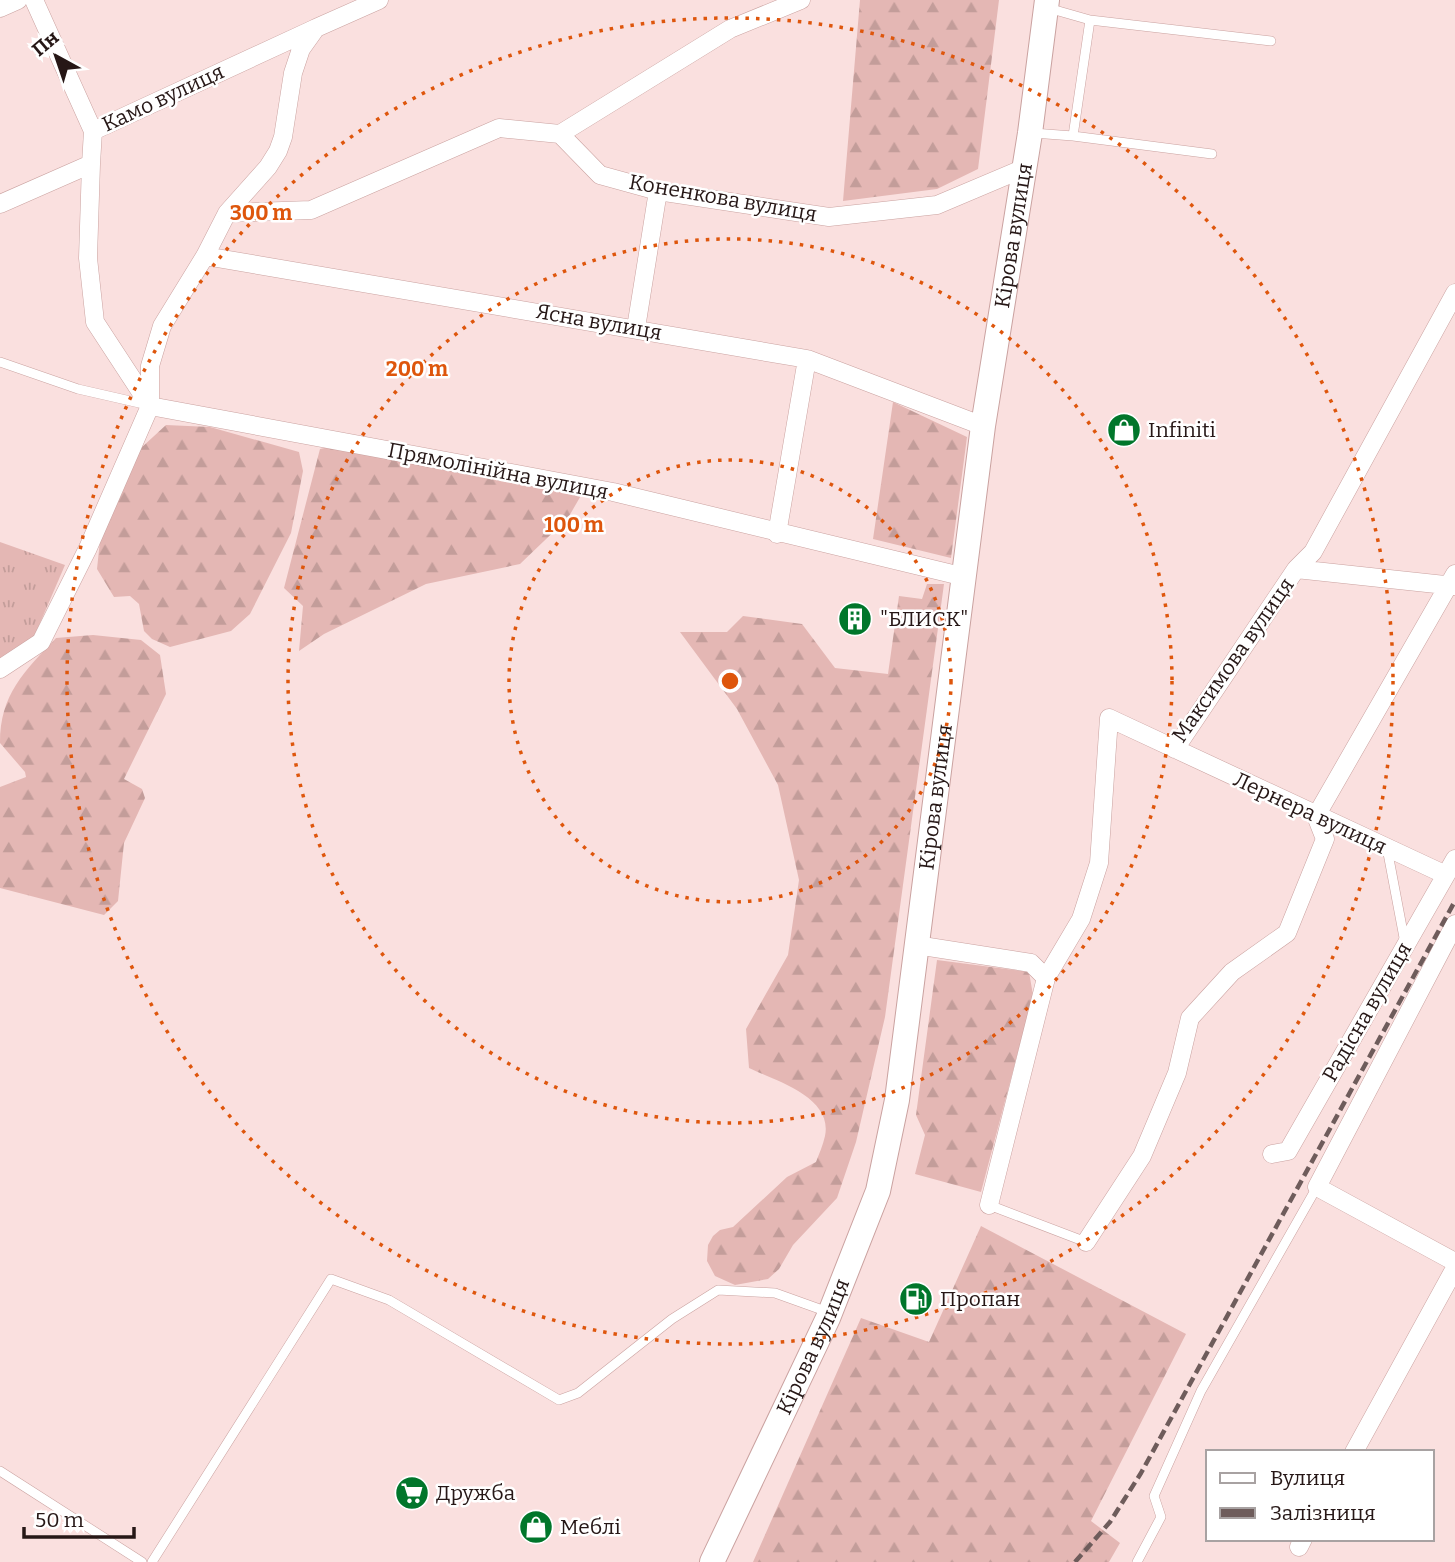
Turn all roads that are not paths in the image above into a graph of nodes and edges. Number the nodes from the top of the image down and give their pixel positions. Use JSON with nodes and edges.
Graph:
{"nodes":[{"id":1,"x":18,"y":0,"type":"edge"},
{"id":2,"x":34,"y":0,"type":"edge"},
{"id":3,"x":379,"y":0,"type":"edge"},
{"id":4,"x":801,"y":0,"type":"edge"},
{"id":5,"x":1047,"y":4,"type":"edge"},
{"id":6,"x":0,"y":8,"type":"edge"},
{"id":7,"x":1090,"y":20,"type":"junction"},
{"id":8,"x":316,"y":28,"type":"junction"},
{"id":9,"x":1271,"y":41,"type":"dead end"},
{"id":10,"x":93,"y":131,"type":"junction"},
{"id":11,"x":1030,"y":133,"type":"junction"},
{"id":12,"x":559,"y":134,"type":"junction"},
{"id":13,"x":1073,"y":136,"type":"junction"},
{"id":14,"x":1212,"y":153,"type":"dead end"},
{"id":15,"x":91,"y":164,"type":"junction"},
{"id":16,"x":1022,"y":169,"type":"junction"},
{"id":17,"x":658,"y":191,"type":"junction"},
{"id":18,"x":0,"y":204,"type":"edge"},
{"id":19,"x":227,"y":213,"type":"junction"},
{"id":20,"x":205,"y":256,"type":"junction"},
{"id":21,"x":1455,"y":293,"type":"edge"},
{"id":22,"x":636,"y":328,"type":"junction"},
{"id":23,"x":807,"y":359,"type":"junction"},
{"id":24,"x":0,"y":362,"type":"edge"},
{"id":25,"x":150,"y":406,"type":"junction"},
{"id":26,"x":983,"y":426,"type":"junction"},
{"id":27,"x":777,"y":534,"type":"junction"},
{"id":28,"x":1296,"y":569,"type":"junction"},
{"id":29,"x":965,"y":577,"type":"junction"},
{"id":30,"x":1453,"y":582,"type":"edge"},
{"id":31,"x":0,"y":669,"type":"edge"},
{"id":32,"x":1175,"y":749,"type":"junction"},
{"id":33,"x":1316,"y":816,"type":"junction"},
{"id":34,"x":1387,"y":848,"type":"junction"},
{"id":35,"x":1451,"y":867,"type":"edge"},
{"id":36,"x":1455,"y":924,"type":"edge"},
{"id":37,"x":916,"y":945,"type":"junction"},
{"id":38,"x":1406,"y":946,"type":"junction"},
{"id":39,"x":1046,"y":978,"type":"junction"},
{"id":40,"x":1272,"y":1154,"type":"dead end"},
{"id":41,"x":1317,"y":1187,"type":"junction"},
{"id":42,"x":989,"y":1205,"type":"joint"},
{"id":43,"x":1086,"y":1242,"type":"joint"},
{"id":44,"x":1455,"y":1262,"type":"edge"},
{"id":45,"x":1455,"y":1268,"type":"edge"},
{"id":46,"x":830,"y":1313,"type":"junction"},
{"id":47,"x":1355,"y":1450,"type":"edge"},
{"id":48,"x":0,"y":1471,"type":"edge"},
{"id":49,"x":142,"y":1562,"type":"edge"},
{"id":50,"x":152,"y":1562,"type":"edge"},
{"id":51,"x":712,"y":1562,"type":"edge"},
{"id":52,"x":1137,"y":1562,"type":"edge"}],
"edges":[{"from":1,"to":6,"type":"street"},
{"from":2,"to":10,"type":"street"},
{"from":3,"to":8,"type":"street","name":"Камо вулиця"},
{"from":4,"to":12,"type":"street"},
{"from":5,"to":7,"type":"lane"},
{"from":5,"to":11,"type":"main road","name":"Кірова вулиця"},
{"from":7,"to":9,"type":"lane"},
{"from":7,"to":13,"type":"lane"},
{"from":8,"to":10,"type":"street","name":"Камо вулиця"},
{"from":8,"to":19,"type":"street"},
{"from":10,"to":15,"type":"street","name":"Камо вулиця"},
{"from":11,"to":13,"type":"lane"},
{"from":11,"to":16,"type":"main road","name":"Кірова вулиця"},
{"from":12,"to":17,"type":"street","name":"Коненкова вулиця"},
{"from":12,"to":19,"type":"street"},
{"from":13,"to":14,"type":"lane"},
{"from":15,"to":18,"type":"street"},
{"from":15,"to":25,"type":"street","name":"Камо вулиця"},
{"from":16,"to":17,"type":"street","name":"Коненкова вулиця"},
{"from":16,"to":26,"type":"main road","name":"Кірова вулиця"},
{"from":17,"to":22,"type":"street"},
{"from":19,"to":20,"type":"street"},
{"from":20,"to":22,"type":"street","name":"Ясна вулиця"},
{"from":20,"to":25,"type":"street"},
{"from":21,"to":28,"type":"street","name":"Максимова вулиця"},
{"from":22,"to":23,"type":"street","name":"Ясна вулиця"},
{"from":23,"to":26,"type":"street","name":"Ясна вулиця"},
{"from":23,"to":27,"type":"street"},
{"from":24,"to":25,"type":"lane"},
{"from":25,"to":27,"type":"street","name":"Прямолінійна вулиця"},
{"from":25,"to":31,"type":"street"},
{"from":26,"to":29,"type":"main road","name":"Кірова вулиця"},
{"from":27,"to":29,"type":"street","name":"Прямолінійна вулиця"},
{"from":28,"to":30,"type":"street"},
{"from":28,"to":32,"type":"street","name":"Максимова вулиця"},
{"from":29,"to":37,"type":"main road","name":"Кірова вулиця"},
{"from":30,"to":33,"type":"street"},
{"from":32,"to":33,"type":"street","name":"Лернера вулиця"},
{"from":32,"to":39,"type":"street","name":"Максимова вулиця"},
{"from":33,"to":34,"type":"street","name":"Лернера вулиця"},
{"from":33,"to":43,"type":"street"},
{"from":34,"to":35,"type":"street","name":"Лернера вулиця"},
{"from":34,"to":38,"type":"lane"},
{"from":35,"to":38,"type":"street","name":"Радісна вулиця"},
{"from":36,"to":41,"type":"street","name":"Радісна вулиця"},
{"from":37,"to":39,"type":"street"},
{"from":37,"to":46,"type":"main road","name":"Кірова вулиця"},
{"from":38,"to":40,"type":"street","name":"Радісна вулиця"},
{"from":39,"to":42,"type":"street","name":"Максимова вулиця"},
{"from":41,"to":44,"type":"street"},
{"from":41,"to":52,"type":"lane"},
{"from":42,"to":43,"type":"lane"},
{"from":45,"to":47,"type":"street"},
{"from":46,"to":50,"type":"lane"},
{"from":46,"to":51,"type":"main road","name":"Кірова вулиця"},
{"from":48,"to":49,"type":"lane"}]}
